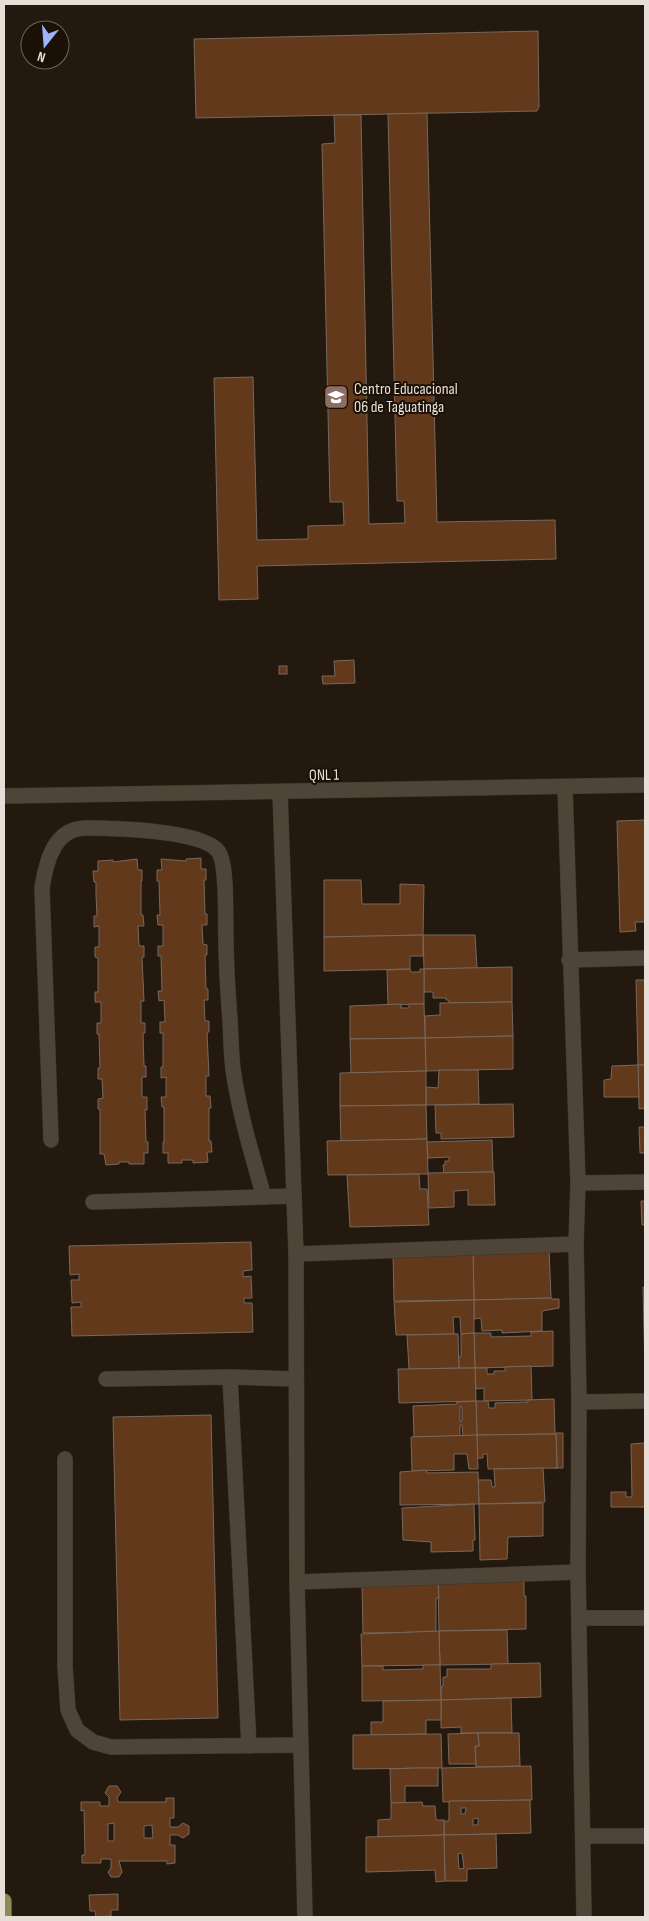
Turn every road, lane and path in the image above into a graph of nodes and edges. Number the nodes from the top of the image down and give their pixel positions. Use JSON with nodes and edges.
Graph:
{"nodes":[{"id":1,"x":645,"y":785,"type":"edge"},
{"id":2,"x":564,"y":787,"type":"junction"},
{"id":3,"x":280,"y":792,"type":"junction"},
{"id":4,"x":4,"y":796,"type":"edge"},
{"id":5,"x":645,"y":958,"type":"edge"},
{"id":6,"x":569,"y":960,"type":"junction"},
{"id":7,"x":51,"y":1140,"type":"dead end"},
{"id":8,"x":645,"y":1182,"type":"edge"},
{"id":9,"x":578,"y":1183,"type":"junction"},
{"id":10,"x":294,"y":1196,"type":"junction"},
{"id":11,"x":264,"y":1197,"type":"junction"},
{"id":12,"x":93,"y":1202,"type":"dead end"},
{"id":13,"x":576,"y":1244,"type":"junction"},
{"id":14,"x":296,"y":1254,"type":"junction"},
{"id":15,"x":230,"y":1377,"type":"junction"},
{"id":16,"x":106,"y":1379,"type":"dead end"},
{"id":17,"x":296,"y":1379,"type":"junction"},
{"id":18,"x":645,"y":1401,"type":"edge"},
{"id":19,"x":579,"y":1402,"type":"junction"},
{"id":20,"x":65,"y":1459,"type":"dead end"},
{"id":21,"x":578,"y":1572,"type":"junction"},
{"id":22,"x":297,"y":1582,"type":"junction"},
{"id":23,"x":579,"y":1618,"type":"junction"},
{"id":24,"x":645,"y":1618,"type":"edge"},
{"id":25,"x":300,"y":1745,"type":"junction"},
{"id":26,"x":249,"y":1746,"type":"junction"},
{"id":27,"x":583,"y":1836,"type":"junction"},
{"id":28,"x":645,"y":1836,"type":"edge"},
{"id":29,"x":4,"y":1901,"type":"edge"},
{"id":30,"x":4,"y":1917,"type":"edge"},
{"id":31,"x":305,"y":1917,"type":"edge"},
{"id":32,"x":584,"y":1917,"type":"edge"}],
"edges":[{"from":1,"to":2,"type":"street","name":"QNL 1"},
{"from":2,"to":3,"type":"street","name":"QNL 1"},
{"from":2,"to":6,"type":"street"},
{"from":3,"to":4,"type":"street","name":"QNL 1"},
{"from":3,"to":10,"type":"street"},
{"from":5,"to":6,"type":"street"},
{"from":6,"to":9,"type":"street"},
{"from":7,"to":11,"type":"street"},
{"from":8,"to":9,"type":"street"},
{"from":9,"to":13,"type":"street"},
{"from":10,"to":11,"type":"street"},
{"from":10,"to":14,"type":"street"},
{"from":11,"to":12,"type":"street"},
{"from":13,"to":14,"type":"street"},
{"from":13,"to":19,"type":"street"},
{"from":14,"to":17,"type":"street"},
{"from":15,"to":16,"type":"street"},
{"from":15,"to":17,"type":"street"},
{"from":15,"to":26,"type":"street"},
{"from":17,"to":22,"type":"street"},
{"from":18,"to":19,"type":"street"},
{"from":19,"to":21,"type":"street"},
{"from":20,"to":26,"type":"street"},
{"from":21,"to":22,"type":"street"},
{"from":21,"to":23,"type":"street"},
{"from":22,"to":25,"type":"street"},
{"from":23,"to":24,"type":"street"},
{"from":23,"to":27,"type":"street"},
{"from":25,"to":26,"type":"street"},
{"from":25,"to":31,"type":"street"},
{"from":27,"to":28,"type":"street"},
{"from":27,"to":32,"type":"street"},
{"from":29,"to":30,"type":"main road"}]}
